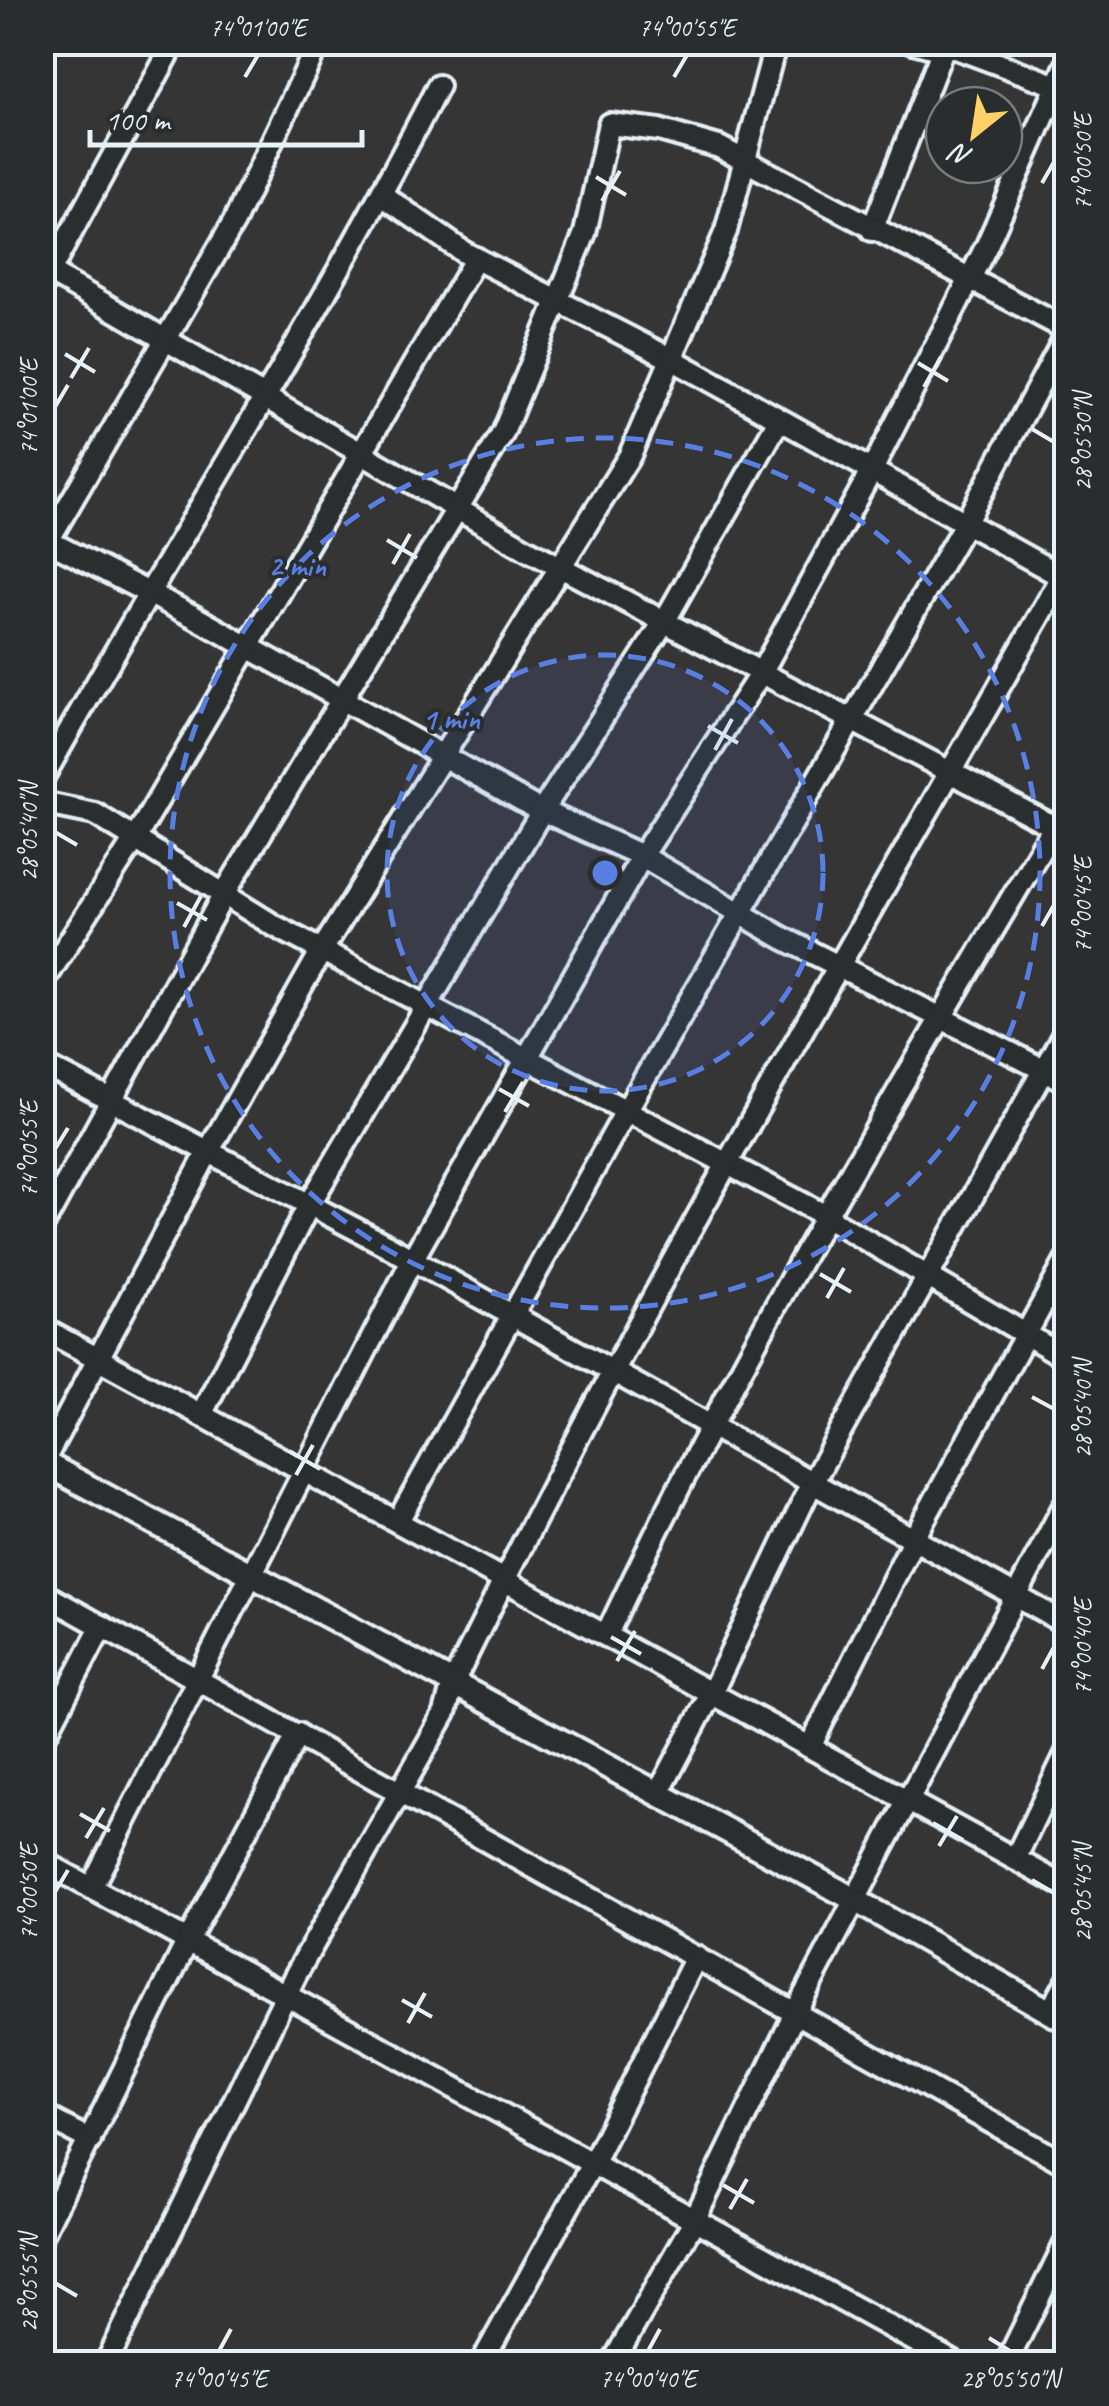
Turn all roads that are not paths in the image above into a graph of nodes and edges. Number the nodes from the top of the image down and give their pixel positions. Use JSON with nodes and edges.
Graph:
{"nodes":[{"id":1,"x":175,"y":42,"type":"edge"},
{"id":2,"x":319,"y":42,"type":"edge"},
{"id":3,"x":776,"y":42,"type":"edge"},
{"id":4,"x":914,"y":42,"type":"edge"},
{"id":5,"x":944,"y":46,"type":"edge"},
{"id":6,"x":1064,"y":80,"type":"edge"},
{"id":7,"x":438,"y":86,"type":"dead end"},
{"id":8,"x":746,"y":163,"type":"junction"},
{"id":9,"x":382,"y":195,"type":"junction"},
{"id":10,"x":872,"y":230,"type":"junction"},
{"id":11,"x":476,"y":258,"type":"junction"},
{"id":12,"x":45,"y":275,"type":"edge"},
{"id":13,"x":971,"y":277,"type":"junction"},
{"id":14,"x":557,"y":300,"type":"junction"},
{"id":15,"x":1066,"y":332,"type":"edge"},
{"id":16,"x":166,"y":338,"type":"junction"},
{"id":17,"x":672,"y":360,"type":"junction"},
{"id":18,"x":264,"y":396,"type":"junction"},
{"id":19,"x":780,"y":420,"type":"junction"},
{"id":20,"x":362,"y":454,"type":"junction"},
{"id":21,"x":872,"y":470,"type":"junction"},
{"id":22,"x":460,"y":511,"type":"junction"},
{"id":23,"x":967,"y":520,"type":"junction"},
{"id":24,"x":46,"y":539,"type":"edge"},
{"id":25,"x":561,"y":568,"type":"junction"},
{"id":26,"x":1065,"y":575,"type":"edge"},
{"id":27,"x":147,"y":592,"type":"junction"},
{"id":28,"x":664,"y":622,"type":"junction"},
{"id":29,"x":247,"y":646,"type":"junction"},
{"id":30,"x":761,"y":673,"type":"junction"},
{"id":31,"x":344,"y":701,"type":"junction"},
{"id":32,"x":851,"y":720,"type":"junction"},
{"id":33,"x":442,"y":756,"type":"junction"},
{"id":34,"x":953,"y":773,"type":"junction"},
{"id":35,"x":42,"y":779,"type":"edge"},
{"id":36,"x":42,"y":803,"type":"edge"},
{"id":37,"x":542,"y":811,"type":"junction"},
{"id":38,"x":1060,"y":830,"type":"edge"},
{"id":39,"x":135,"y":839,"type":"junction"},
{"id":40,"x":642,"y":856,"type":"junction"},
{"id":41,"x":224,"y":894,"type":"junction"},
{"id":42,"x":742,"y":913,"type":"junction"},
{"id":43,"x":322,"y":950,"type":"junction"},
{"id":44,"x":839,"y":966,"type":"junction"},
{"id":45,"x":42,"y":984,"type":"edge"},
{"id":46,"x":427,"y":1004,"type":"junction"},
{"id":47,"x":941,"y":1017,"type":"junction"},
{"id":48,"x":1066,"y":1030,"type":"edge"},
{"id":49,"x":524,"y":1058,"type":"junction"},
{"id":50,"x":42,"y":1064,"type":"edge"},
{"id":51,"x":1044,"y":1069,"type":"junction"},
{"id":52,"x":1066,"y":1081,"type":"edge"},
{"id":53,"x":109,"y":1100,"type":"junction"},
{"id":54,"x":626,"y":1111,"type":"junction"},
{"id":55,"x":208,"y":1152,"type":"junction"},
{"id":56,"x":725,"y":1162,"type":"junction"},
{"id":57,"x":309,"y":1205,"type":"junction"},
{"id":58,"x":827,"y":1217,"type":"junction"},
{"id":59,"x":42,"y":1226,"type":"edge"},
{"id":60,"x":412,"y":1260,"type":"junction"},
{"id":61,"x":1066,"y":1261,"type":"edge"},
{"id":62,"x":927,"y":1278,"type":"junction"},
{"id":63,"x":512,"y":1315,"type":"junction"},
{"id":64,"x":42,"y":1328,"type":"edge"},
{"id":65,"x":1026,"y":1335,"type":"junction"},
{"id":66,"x":98,"y":1358,"type":"junction"},
{"id":67,"x":1066,"y":1358,"type":"edge"},
{"id":68,"x":610,"y":1370,"type":"junction"},
{"id":69,"x":202,"y":1415,"type":"junction"},
{"id":70,"x":711,"y":1426,"type":"junction"},
{"id":71,"x":43,"y":1463,"type":"edge"},
{"id":72,"x":305,"y":1471,"type":"junction"},
{"id":73,"x":813,"y":1481,"type":"junction"},
{"id":74,"x":1066,"y":1502,"type":"edge"},
{"id":75,"x":398,"y":1521,"type":"junction"},
{"id":76,"x":914,"y":1538,"type":"junction"},
{"id":77,"x":249,"y":1574,"type":"junction"},
{"id":78,"x":504,"y":1577,"type":"junction"},
{"id":79,"x":42,"y":1593,"type":"edge"},
{"id":80,"x":1017,"y":1596,"type":"junction"},
{"id":81,"x":1066,"y":1624,"type":"edge"},
{"id":82,"x":102,"y":1626,"type":"junction"},
{"id":83,"x":607,"y":1634,"type":"junction"},
{"id":84,"x":201,"y":1680,"type":"junction"},
{"id":85,"x":453,"y":1683,"type":"junction"},
{"id":86,"x":712,"y":1692,"type":"junction"},
{"id":87,"x":298,"y":1734,"type":"junction"},
{"id":88,"x":42,"y":1741,"type":"edge"},
{"id":89,"x":810,"y":1747,"type":"junction"},
{"id":90,"x":1066,"y":1754,"type":"edge"},
{"id":91,"x":402,"y":1793,"type":"junction"},
{"id":92,"x":658,"y":1794,"type":"junction"},
{"id":93,"x":910,"y":1802,"type":"junction"},
{"id":94,"x":1015,"y":1859,"type":"junction"},
{"id":95,"x":42,"y":1861,"type":"edge"},
{"id":96,"x":1066,"y":1887,"type":"edge"},
{"id":97,"x":91,"y":1888,"type":"junction"},
{"id":98,"x":856,"y":1900,"type":"junction"},
{"id":99,"x":186,"y":1942,"type":"junction"},
{"id":100,"x":696,"y":1957,"type":"junction"},
{"id":101,"x":1066,"y":1983,"type":"edge"},
{"id":102,"x":286,"y":1996,"type":"junction"},
{"id":103,"x":795,"y":2013,"type":"junction"},
{"id":104,"x":1058,"y":2016,"type":"edge"},
{"id":105,"x":42,"y":2115,"type":"edge"},
{"id":106,"x":90,"y":2140,"type":"junction"},
{"id":107,"x":592,"y":2164,"type":"junction"},
{"id":108,"x":1066,"y":2164,"type":"edge"},
{"id":109,"x":694,"y":2219,"type":"junction"},
{"id":110,"x":42,"y":2235,"type":"edge"},
{"id":111,"x":1066,"y":2242,"type":"edge"},
{"id":112,"x":106,"y":2364,"type":"edge"},
{"id":113,"x":482,"y":2364,"type":"edge"},
{"id":114,"x":612,"y":2364,"type":"edge"},
{"id":115,"x":957,"y":2364,"type":"edge"},
{"id":116,"x":1006,"y":2364,"type":"edge"}],
"edges":[{"from":1,"to":12,"type":"street"},
{"from":2,"to":16,"type":"street"},
{"from":3,"to":8,"type":"street"},
{"from":4,"to":5,"type":"street"},
{"from":5,"to":6,"type":"street"},
{"from":5,"to":10,"type":"street"},
{"from":6,"to":13,"type":"street"},
{"from":7,"to":9,"type":"street"},
{"from":8,"to":10,"type":"street"},
{"from":8,"to":14,"type":"street"},
{"from":8,"to":17,"type":"street"},
{"from":9,"to":11,"type":"street"},
{"from":9,"to":18,"type":"street"},
{"from":10,"to":13,"type":"street"},
{"from":11,"to":14,"type":"street"},
{"from":11,"to":20,"type":"street"},
{"from":12,"to":16,"type":"street"},
{"from":13,"to":15,"type":"street"},
{"from":13,"to":21,"type":"street"},
{"from":14,"to":17,"type":"street"},
{"from":14,"to":22,"type":"street"},
{"from":15,"to":23,"type":"street"},
{"from":16,"to":18,"type":"street"},
{"from":16,"to":24,"type":"street"},
{"from":17,"to":19,"type":"street"},
{"from":17,"to":25,"type":"street"},
{"from":18,"to":20,"type":"street"},
{"from":18,"to":27,"type":"street"},
{"from":19,"to":21,"type":"street"},
{"from":19,"to":28,"type":"street"},
{"from":20,"to":22,"type":"street"},
{"from":20,"to":29,"type":"street"},
{"from":21,"to":23,"type":"street"},
{"from":21,"to":30,"type":"street"},
{"from":22,"to":25,"type":"street"},
{"from":22,"to":31,"type":"street"},
{"from":23,"to":26,"type":"street"},
{"from":23,"to":32,"type":"street"},
{"from":24,"to":27,"type":"street"},
{"from":25,"to":28,"type":"street"},
{"from":25,"to":33,"type":"street"},
{"from":26,"to":34,"type":"street"},
{"from":27,"to":29,"type":"street"},
{"from":27,"to":35,"type":"street"},
{"from":28,"to":30,"type":"street"},
{"from":28,"to":37,"type":"street"},
{"from":29,"to":31,"type":"street"},
{"from":29,"to":39,"type":"street"},
{"from":30,"to":32,"type":"street"},
{"from":30,"to":40,"type":"street"},
{"from":31,"to":33,"type":"street"},
{"from":31,"to":41,"type":"street"},
{"from":32,"to":34,"type":"street"},
{"from":32,"to":42,"type":"street"},
{"from":33,"to":37,"type":"street"},
{"from":33,"to":43,"type":"street"},
{"from":34,"to":38,"type":"street"},
{"from":34,"to":44,"type":"street"},
{"from":36,"to":39,"type":"street"},
{"from":37,"to":40,"type":"street"},
{"from":37,"to":46,"type":"street"},
{"from":38,"to":47,"type":"street"},
{"from":39,"to":41,"type":"street"},
{"from":39,"to":45,"type":"street"},
{"from":40,"to":42,"type":"street"},
{"from":40,"to":49,"type":"street"},
{"from":41,"to":43,"type":"street"},
{"from":41,"to":53,"type":"street"},
{"from":42,"to":44,"type":"street"},
{"from":42,"to":54,"type":"street"},
{"from":43,"to":46,"type":"street"},
{"from":43,"to":55,"type":"street"},
{"from":44,"to":47,"type":"street"},
{"from":44,"to":56,"type":"street"},
{"from":46,"to":49,"type":"street"},
{"from":46,"to":57,"type":"street"},
{"from":47,"to":51,"type":"street"},
{"from":47,"to":58,"type":"street"},
{"from":48,"to":51,"type":"street"},
{"from":49,"to":54,"type":"street"},
{"from":49,"to":60,"type":"street"},
{"from":50,"to":53,"type":"street"},
{"from":51,"to":52,"type":"street"},
{"from":51,"to":62,"type":"street"},
{"from":53,"to":55,"type":"street"},
{"from":53,"to":59,"type":"street"},
{"from":54,"to":56,"type":"street"},
{"from":54,"to":63,"type":"street"},
{"from":55,"to":57,"type":"street"},
{"from":55,"to":66,"type":"street"},
{"from":56,"to":58,"type":"street"},
{"from":56,"to":68,"type":"street"},
{"from":57,"to":60,"type":"street"},
{"from":57,"to":69,"type":"street"},
{"from":58,"to":62,"type":"street"},
{"from":58,"to":70,"type":"street"},
{"from":60,"to":63,"type":"street"},
{"from":60,"to":72,"type":"street"},
{"from":61,"to":65,"type":"street"},
{"from":62,"to":65,"type":"street"},
{"from":62,"to":73,"type":"street"},
{"from":63,"to":68,"type":"street"},
{"from":63,"to":75,"type":"street"},
{"from":64,"to":66,"type":"street"},
{"from":65,"to":67,"type":"street"},
{"from":65,"to":76,"type":"street"},
{"from":66,"to":69,"type":"street"},
{"from":66,"to":71,"type":"street"},
{"from":68,"to":70,"type":"street"},
{"from":68,"to":78,"type":"street"},
{"from":69,"to":72,"type":"street"},
{"from":70,"to":73,"type":"street"},
{"from":70,"to":83,"type":"street"},
{"from":71,"to":77,"type":"street"},
{"from":72,"to":75,"type":"street"},
{"from":72,"to":77,"type":"street"},
{"from":73,"to":76,"type":"street"},
{"from":73,"to":86,"type":"street"},
{"from":74,"to":80,"type":"street"},
{"from":75,"to":78,"type":"street"},
{"from":76,"to":80,"type":"street"},
{"from":76,"to":89,"type":"street"},
{"from":77,"to":84,"type":"street"},
{"from":77,"to":85,"type":"street"},
{"from":78,"to":83,"type":"street"},
{"from":78,"to":85,"type":"street"},
{"from":79,"to":82,"type":"street"},
{"from":80,"to":81,"type":"street"},
{"from":80,"to":93,"type":"street"},
{"from":82,"to":84,"type":"street"},
{"from":82,"to":88,"type":"street"},
{"from":83,"to":86,"type":"street"},
{"from":84,"to":87,"type":"street"},
{"from":84,"to":97,"type":"street"},
{"from":85,"to":91,"type":"street"},
{"from":85,"to":92,"type":"street"},
{"from":86,"to":89,"type":"street"},
{"from":86,"to":92,"type":"street"},
{"from":87,"to":91,"type":"street"},
{"from":87,"to":99,"type":"street"},
{"from":89,"to":93,"type":"street"},
{"from":90,"to":94,"type":"street"},
{"from":91,"to":100,"type":"street"},
{"from":91,"to":102,"type":"street"},
{"from":92,"to":98,"type":"street"},
{"from":93,"to":94,"type":"street"},
{"from":93,"to":98,"type":"street"},
{"from":94,"to":96,"type":"street"},
{"from":95,"to":97,"type":"street"},
{"from":97,"to":99,"type":"street"},
{"from":98,"to":103,"type":"street"},
{"from":98,"to":104,"type":"street"},
{"from":99,"to":102,"type":"street"},
{"from":99,"to":106,"type":"street"},
{"from":100,"to":103,"type":"street"},
{"from":100,"to":107,"type":"street"},
{"from":101,"to":104,"type":"street"},
{"from":102,"to":107,"type":"street"},
{"from":102,"to":112,"type":"street"},
{"from":103,"to":108,"type":"street"},
{"from":103,"to":109,"type":"street"},
{"from":105,"to":106,"type":"street"},
{"from":106,"to":110,"type":"street"},
{"from":107,"to":109,"type":"street"},
{"from":107,"to":113,"type":"street"},
{"from":109,"to":114,"type":"street"},
{"from":109,"to":115,"type":"street"},
{"from":111,"to":116,"type":"street"}]}
